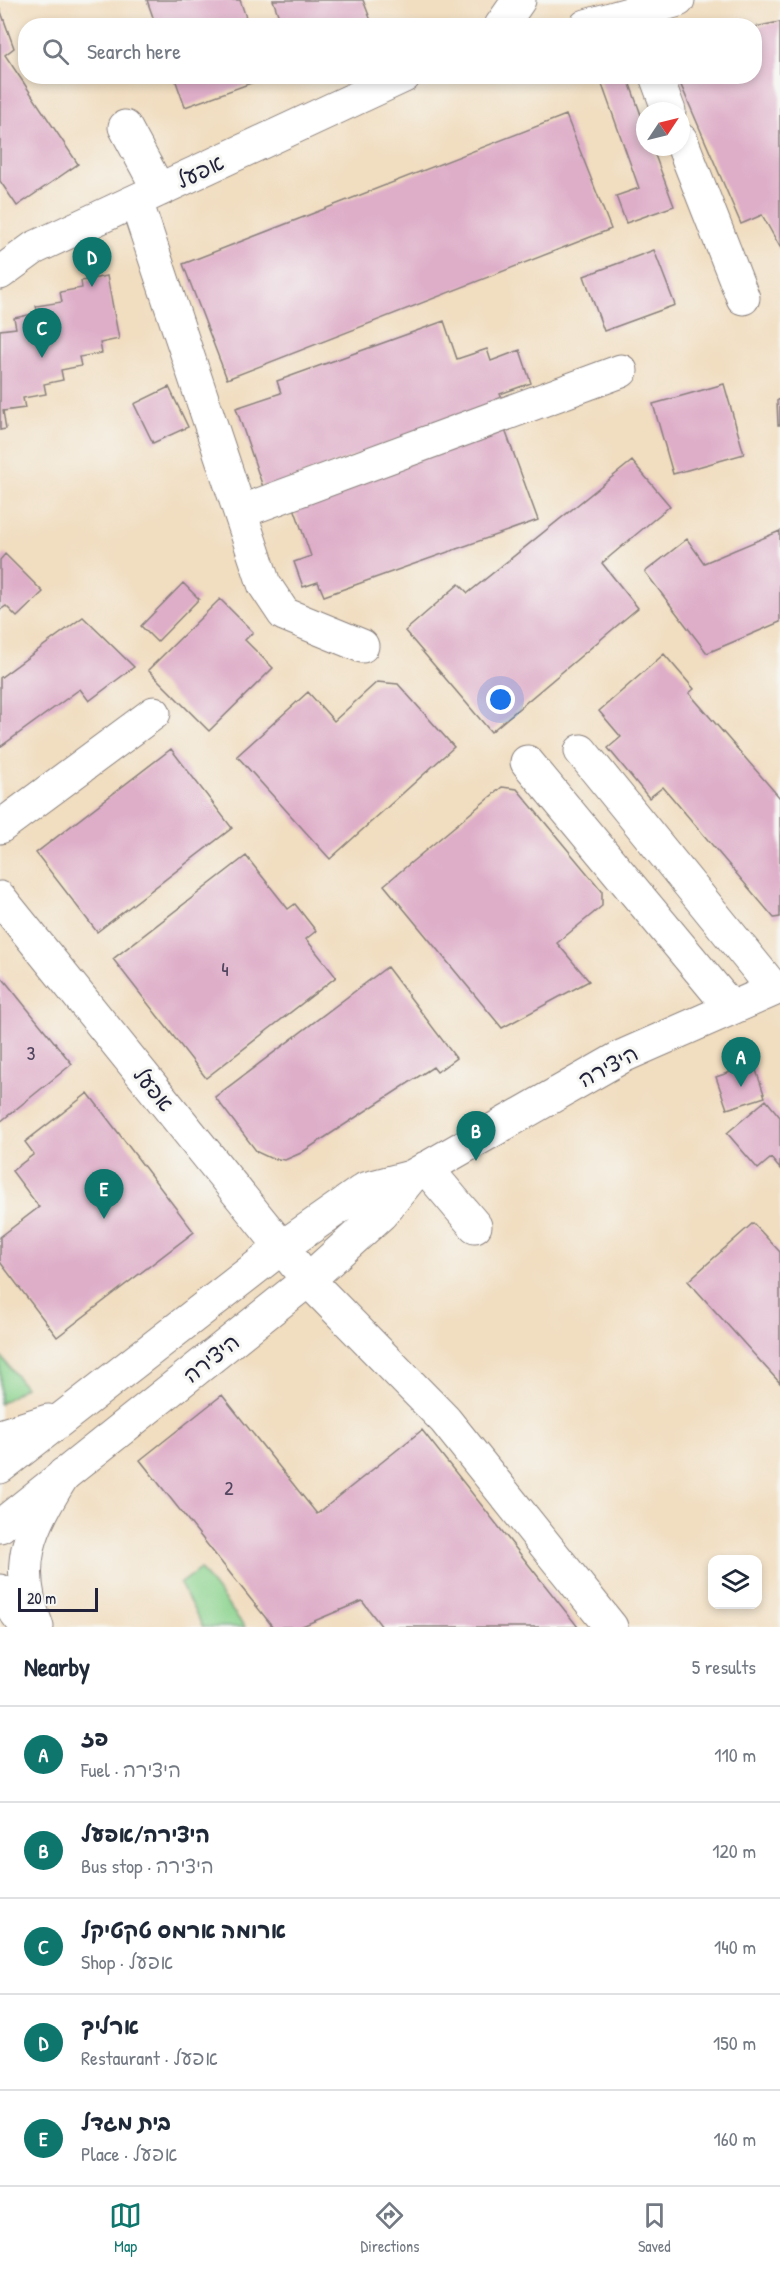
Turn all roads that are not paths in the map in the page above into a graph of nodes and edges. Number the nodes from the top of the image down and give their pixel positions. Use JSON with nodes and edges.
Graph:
{"nodes":[{"id":1,"x":519,"y":0,"type":"edge"},
{"id":2,"x":668,"y":1,"type":"edge"},
{"id":3,"x":507,"y":18,"type":"edge"},
{"id":4,"x":635,"y":18,"type":"edge"},
{"id":5,"x":387,"y":84,"type":"edge"},
{"id":6,"x":659,"y":84,"type":"edge"},
{"id":7,"x":666,"y":102,"type":"edge"},
{"id":8,"x":125,"y":127,"type":"dead end"},
{"id":9,"x":687,"y":156,"type":"edge"},
{"id":10,"x":147,"y":195,"type":"junction"},
{"id":11,"x":0,"y":273,"type":"edge"},
{"id":12,"x":743,"y":298,"type":"dead end"},
{"id":13,"x":621,"y":371,"type":"dead end"},
{"id":14,"x":240,"y":512,"type":"junction"},
{"id":15,"x":362,"y":646,"type":"dead end"},
{"id":16,"x":154,"y":713,"type":"dead end"},
{"id":17,"x":581,"y":751,"type":"dead end"},
{"id":18,"x":527,"y":762,"type":"dead end"},
{"id":19,"x":0,"y":827,"type":"edge"},
{"id":20,"x":0,"y":898,"type":"edge"},
{"id":21,"x":777,"y":988,"type":"edge"},
{"id":22,"x":731,"y":1008,"type":"junction"},
{"id":23,"x":419,"y":1172,"type":"junction"},
{"id":24,"x":475,"y":1226,"type":"dead end"},
{"id":25,"x":281,"y":1248,"type":"junction"},
{"id":26,"x":308,"y":1280,"type":"junction"},
{"id":27,"x":254,"y":1324,"type":"junction"},
{"id":28,"x":366,"y":1341,"type":"junction"},
{"id":29,"x":70,"y":1414,"type":"junction"},
{"id":30,"x":0,"y":1436,"type":"edge"},
{"id":31,"x":0,"y":1467,"type":"edge"},
{"id":32,"x":64,"y":1474,"type":"junction"},
{"id":33,"x":0,"y":1526,"type":"edge"},
{"id":34,"x":0,"y":1591,"type":"edge"},
{"id":35,"x":27,"y":1627,"type":"edge"},
{"id":36,"x":37,"y":1627,"type":"edge"},
{"id":37,"x":611,"y":1627,"type":"edge"}],
"edges":[{"from":1,"to":3,"type":"street"},
{"from":2,"to":4,"type":"street"},
{"from":5,"to":10,"type":"street","name":"אפעל"},
{"from":6,"to":7,"type":"street"},
{"from":8,"to":10,"type":"street"},
{"from":9,"to":12,"type":"street"},
{"from":10,"to":11,"type":"street","name":"אפעל"},
{"from":10,"to":14,"type":"street"},
{"from":13,"to":14,"type":"street"},
{"from":14,"to":15,"type":"street"},
{"from":16,"to":19,"type":"street"},
{"from":17,"to":21,"type":"street"},
{"from":18,"to":22,"type":"street"},
{"from":20,"to":25,"type":"street","name":"אפעל"},
{"from":21,"to":22,"type":"street","name":"היצירה"},
{"from":22,"to":23,"type":"street","name":"היצירה"},
{"from":23,"to":24,"type":"street"},
{"from":23,"to":25,"type":"street","name":"היצירה"},
{"from":23,"to":26,"type":"street","name":"היצירה"},
{"from":25,"to":26,"type":"street","name":"אפעל"},
{"from":25,"to":29,"type":"street","name":"היצירה"},
{"from":26,"to":27,"type":"street","name":"היצירה"},
{"from":26,"to":28,"type":"street","name":"אפעל"},
{"from":27,"to":28,"type":"street"},
{"from":27,"to":32,"type":"street","name":"היצירה"},
{"from":28,"to":37,"type":"street","name":"אפעל"},
{"from":29,"to":30,"type":"street"},
{"from":29,"to":31,"type":"street","name":"היצירה"},
{"from":32,"to":33,"type":"street","name":"היצירה"},
{"from":32,"to":36,"type":"street"},
{"from":34,"to":35,"type":"street"}]}
